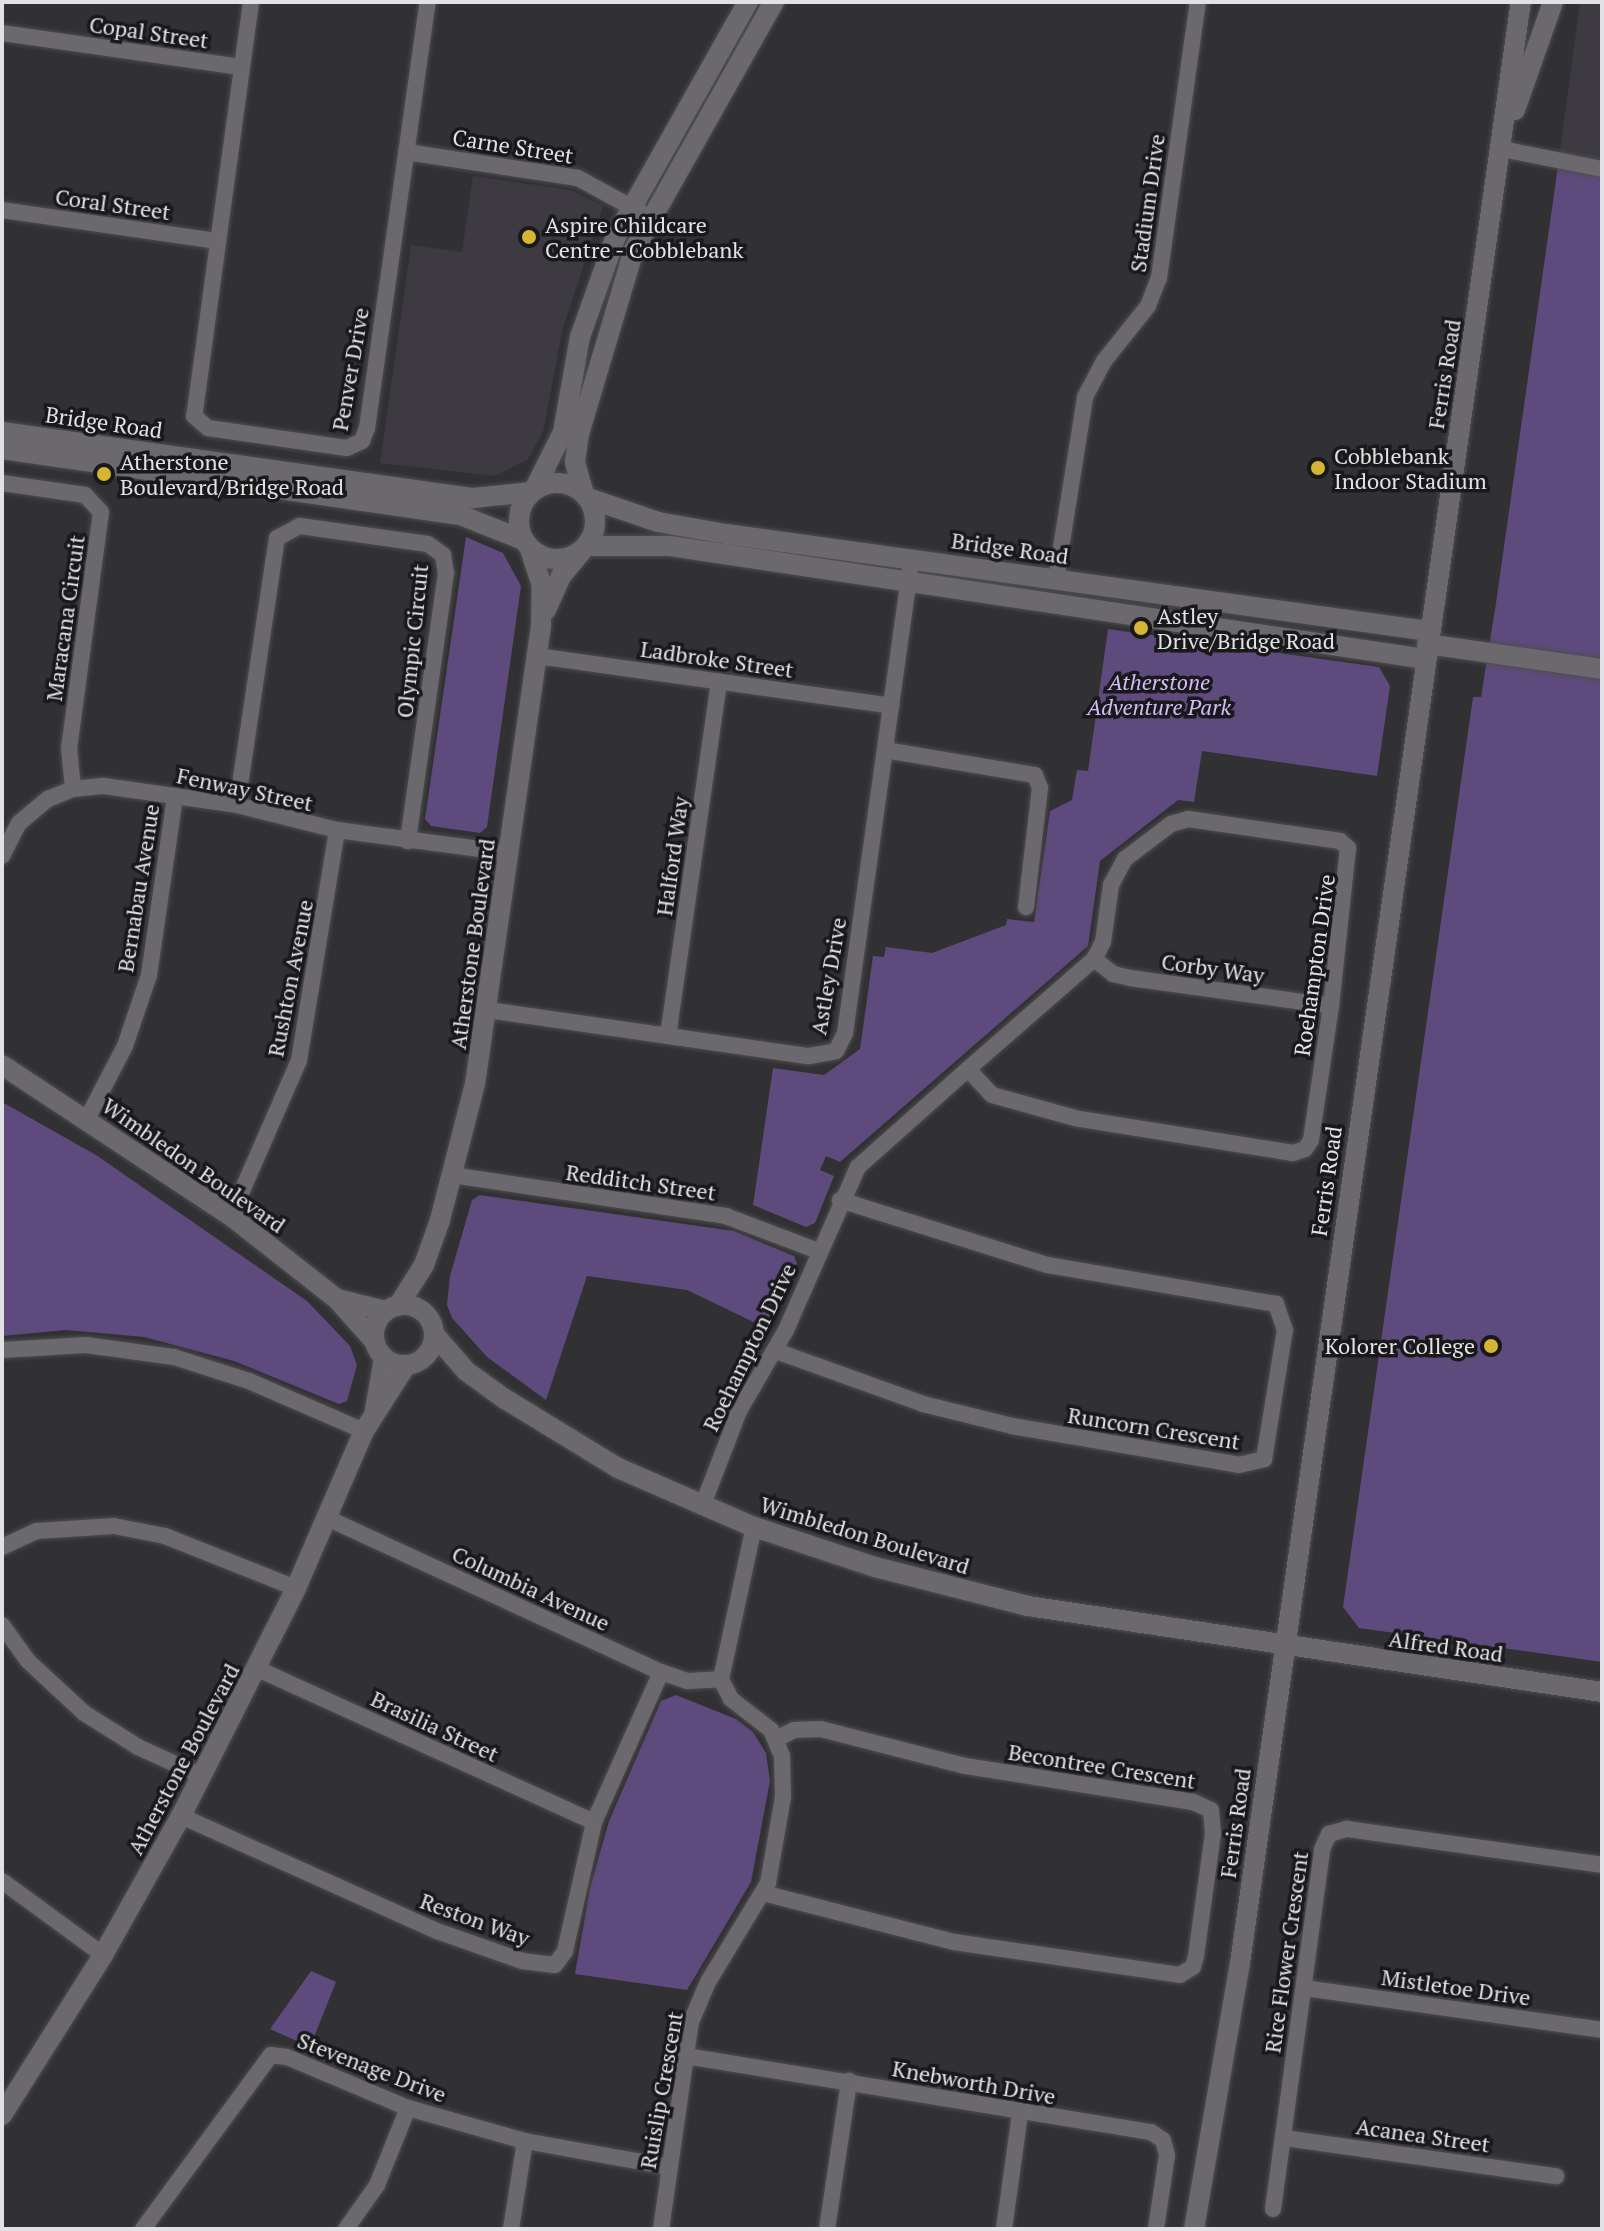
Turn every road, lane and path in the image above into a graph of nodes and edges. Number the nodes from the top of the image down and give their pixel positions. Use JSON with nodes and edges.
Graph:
{"nodes":[{"id":1,"x":251,"y":2,"type":"edge"},
{"id":2,"x":428,"y":2,"type":"edge"},
{"id":3,"x":748,"y":2,"type":"edge"},
{"id":4,"x":774,"y":2,"type":"edge"},
{"id":5,"x":1198,"y":2,"type":"edge"},
{"id":6,"x":1521,"y":2,"type":"edge"},
{"id":7,"x":1553,"y":2,"type":"edge"},
{"id":8,"x":2,"y":33,"type":"edge"},
{"id":9,"x":242,"y":67,"type":"junction"},
{"id":10,"x":1503,"y":144,"type":"junction"},
{"id":11,"x":406,"y":152,"type":"junction"},
{"id":12,"x":1602,"y":169,"type":"edge"},
{"id":13,"x":630,"y":206,"type":"junction"},
{"id":14,"x":2,"y":210,"type":"edge"},
{"id":15,"x":651,"y":218,"type":"junction"},
{"id":16,"x":217,"y":241,"type":"junction"},
{"id":17,"x":2,"y":432,"type":"edge"},
{"id":18,"x":2,"y":449,"type":"edge"},
{"id":19,"x":2,"y":483,"type":"edge"},
{"id":20,"x":533,"y":491,"type":"junction"},
{"id":21,"x":586,"y":496,"type":"junction"},
{"id":22,"x":527,"y":544,"type":"junction"},
{"id":23,"x":584,"y":548,"type":"junction"},
{"id":24,"x":910,"y":568,"type":"junction"},
{"id":25,"x":1056,"y":579,"type":"junction"},
{"id":26,"x":541,"y":625,"type":"junction"},
{"id":27,"x":1427,"y":645,"type":"junction"},
{"id":28,"x":537,"y":656,"type":"junction"},
{"id":29,"x":1602,"y":669,"type":"edge"},
{"id":30,"x":719,"y":682,"type":"junction"},
{"id":31,"x":891,"y":706,"type":"junction"},
{"id":32,"x":885,"y":750,"type":"junction"},
{"id":33,"x":73,"y":789,"type":"junction"},
{"id":34,"x":175,"y":796,"type":"junction"},
{"id":35,"x":237,"y":805,"type":"junction"},
{"id":36,"x":337,"y":830,"type":"junction"},
{"id":37,"x":408,"y":841,"type":"junction"},
{"id":38,"x":510,"y":853,"type":"junction"},
{"id":39,"x":2,"y":856,"type":"edge"},
{"id":40,"x":1026,"y":907,"type":"dead end"},
{"id":41,"x":1094,"y":959,"type":"junction"},
{"id":42,"x":1331,"y":1006,"type":"junction"},
{"id":43,"x":488,"y":1010,"type":"junction"},
{"id":44,"x":668,"y":1036,"type":"junction"},
{"id":45,"x":968,"y":1069,"type":"junction"},
{"id":46,"x":7,"y":1073,"type":"edge"},
{"id":47,"x":87,"y":1119,"type":"junction"},
{"id":48,"x":452,"y":1175,"type":"junction"},
{"id":49,"x":840,"y":1200,"type":"junction"},
{"id":50,"x":231,"y":1216,"type":"junction"},
{"id":51,"x":818,"y":1251,"type":"junction"},
{"id":52,"x":424,"y":1265,"type":"junction"},
{"id":53,"x":337,"y":1299,"type":"junction"},
{"id":54,"x":392,"y":1308,"type":"junction"},
{"id":55,"x":431,"y":1326,"type":"junction"},
{"id":56,"x":2,"y":1350,"type":"edge"},
{"id":57,"x":379,"y":1350,"type":"junction"},
{"id":58,"x":776,"y":1351,"type":"junction"},
{"id":59,"x":414,"y":1363,"type":"junction"},
{"id":60,"x":466,"y":1371,"type":"junction"},
{"id":61,"x":375,"y":1410,"type":"junction"},
{"id":62,"x":364,"y":1431,"type":"junction"},
{"id":63,"x":702,"y":1507,"type":"junction"},
{"id":64,"x":327,"y":1518,"type":"junction"},
{"id":65,"x":754,"y":1527,"type":"junction"},
{"id":66,"x":2,"y":1547,"type":"edge"},
{"id":67,"x":296,"y":1588,"type":"junction"},
{"id":68,"x":2,"y":1625,"type":"edge"},
{"id":69,"x":1284,"y":1647,"type":"junction"},
{"id":70,"x":258,"y":1669,"type":"junction"},
{"id":71,"x":661,"y":1672,"type":"junction"},
{"id":72,"x":721,"y":1679,"type":"junction"},
{"id":73,"x":1602,"y":1692,"type":"edge"},
{"id":74,"x":776,"y":1739,"type":"junction"},
{"id":75,"x":202,"y":1776,"type":"junction"},
{"id":76,"x":181,"y":1816,"type":"junction"},
{"id":77,"x":594,"y":1822,"type":"junction"},
{"id":78,"x":1602,"y":1865,"type":"edge"},
{"id":79,"x":2,"y":1881,"type":"edge"},
{"id":80,"x":763,"y":1893,"type":"junction"},
{"id":81,"x":103,"y":1955,"type":"junction"},
{"id":82,"x":1304,"y":1988,"type":"junction"},
{"id":83,"x":1602,"y":2030,"type":"edge"},
{"id":84,"x":686,"y":2056,"type":"junction"},
{"id":85,"x":849,"y":2081,"type":"junction"},
{"id":86,"x":5,"y":2105,"type":"edge"},
{"id":87,"x":408,"y":2108,"type":"junction"},
{"id":88,"x":1020,"y":2114,"type":"junction"},
{"id":89,"x":1284,"y":2138,"type":"junction"},
{"id":90,"x":525,"y":2141,"type":"junction"},
{"id":91,"x":669,"y":2167,"type":"junction"},
{"id":92,"x":1556,"y":2176,"type":"dead end"},
{"id":93,"x":1273,"y":2209,"type":"dead end"},
{"id":94,"x":143,"y":2229,"type":"edge"},
{"id":95,"x":346,"y":2229,"type":"edge"},
{"id":96,"x":511,"y":2229,"type":"edge"},
{"id":97,"x":661,"y":2229,"type":"edge"},
{"id":98,"x":827,"y":2229,"type":"edge"},
{"id":99,"x":1004,"y":2229,"type":"edge"},
{"id":100,"x":1156,"y":2229,"type":"edge"},
{"id":101,"x":1194,"y":2229,"type":"edge"}],
"edges":[{"from":1,"to":9,"type":"street","name":"Penver Drive"},
{"from":2,"to":11,"type":"street","name":"Penver Drive"},
{"from":3,"to":13,"type":"street"},
{"from":4,"to":15,"type":"street"},
{"from":5,"to":25,"type":"street","name":"Stadium Drive"},
{"from":6,"to":10,"type":"street","name":"Ferris Road"},
{"from":7,"to":10,"type":"street","name":"Ferris Road"},
{"from":8,"to":9,"type":"street","name":"Copal Street"},
{"from":9,"to":16,"type":"street","name":"Penver Drive"},
{"from":10,"to":12,"type":"street"},
{"from":10,"to":27,"type":"street","name":"Ferris Road"},
{"from":11,"to":13,"type":"street","name":"Carne Street"},
{"from":11,"to":16,"type":"street","name":"Penver Drive"},
{"from":13,"to":15,"type":"street","name":"Carne Street"},
{"from":13,"to":20,"type":"street"},
{"from":14,"to":16,"type":"street","name":"Coral Street"},
{"from":15,"to":21,"type":"street"},
{"from":17,"to":20,"type":"street","name":"Bridge Road"},
{"from":18,"to":22,"type":"street","name":"Bridge Road"},
{"from":19,"to":33,"type":"street","name":"Maracana Circuit"},
{"from":20,"to":21,"type":"street"},
{"from":20,"to":22,"type":"street"},
{"from":21,"to":23,"type":"street"},
{"from":21,"to":24,"type":"street","name":"Bridge Road"},
{"from":22,"to":23,"type":"street"},
{"from":22,"to":26,"type":"street","name":"Atherstone Boulevard"},
{"from":23,"to":24,"type":"street","name":"Bridge Road"},
{"from":23,"to":26,"type":"street","name":"Atherstone Boulevard"},
{"from":24,"to":25,"type":"street","name":"Bridge Road"},
{"from":24,"to":27,"type":"street","name":"Bridge Road"},
{"from":24,"to":31,"type":"street","name":"Astley Drive"},
{"from":25,"to":27,"type":"street","name":"Bridge Road"},
{"from":26,"to":28,"type":"street","name":"Atherstone Boulevard"},
{"from":27,"to":29,"type":"street","name":"Bridge Road"},
{"from":27,"to":69,"type":"street","name":"Ferris Road"},
{"from":28,"to":30,"type":"street","name":"Ladbroke Street"},
{"from":28,"to":38,"type":"street","name":"Atherstone Boulevard"},
{"from":30,"to":31,"type":"street","name":"Ladbroke Street"},
{"from":30,"to":44,"type":"street","name":"Halford Way"},
{"from":31,"to":32,"type":"street","name":"Astley Drive"},
{"from":32,"to":40,"type":"street"},
{"from":32,"to":44,"type":"street","name":"Astley Drive"},
{"from":33,"to":34,"type":"street","name":"Fenway Street"},
{"from":33,"to":39,"type":"street","name":"Fenway Street"},
{"from":34,"to":35,"type":"street","name":"Fenway Street"},
{"from":34,"to":47,"type":"street","name":"Bernabau Avenue"},
{"from":35,"to":36,"type":"street","name":"Fenway Street"},
{"from":35,"to":37,"type":"street","name":"Olympic Circuit"},
{"from":36,"to":37,"type":"street","name":"Fenway Street"},
{"from":36,"to":50,"type":"street","name":"Rushton Avenue"},
{"from":37,"to":38,"type":"street","name":"Fenway Street"},
{"from":38,"to":43,"type":"street","name":"Atherstone Boulevard"},
{"from":41,"to":42,"type":"street","name":"Corby Way"},
{"from":41,"to":42,"type":"street","name":"Roehampton Drive"},
{"from":41,"to":45,"type":"street","name":"Roehampton Drive"},
{"from":42,"to":45,"type":"street","name":"Roehampton Drive"},
{"from":43,"to":44,"type":"street","name":"Astley Drive"},
{"from":43,"to":48,"type":"street","name":"Atherstone Boulevard"},
{"from":45,"to":49,"type":"street","name":"Roehampton Drive"},
{"from":46,"to":47,"type":"street","name":"Wimbledon Boulevard"},
{"from":47,"to":50,"type":"street","name":"Wimbledon Boulevard"},
{"from":48,"to":51,"type":"street","name":"Redditch Street"},
{"from":48,"to":52,"type":"street","name":"Atherstone Boulevard"},
{"from":49,"to":51,"type":"street","name":"Roehampton Drive"},
{"from":49,"to":58,"type":"street","name":"Runcorn Crescent"},
{"from":50,"to":53,"type":"street","name":"Wimbledon Boulevard"},
{"from":51,"to":58,"type":"street","name":"Roehampton Drive"},
{"from":52,"to":54,"type":"street","name":"Atherstone Boulevard"},
{"from":52,"to":55,"type":"street","name":"Atherstone Boulevard"},
{"from":53,"to":54,"type":"street","name":"Wimbledon Boulevard"},
{"from":53,"to":57,"type":"street","name":"Wimbledon Boulevard"},
{"from":54,"to":55,"type":"street"},
{"from":54,"to":57,"type":"street"},
{"from":55,"to":59,"type":"street"},
{"from":55,"to":60,"type":"street","name":"Wimbledon Boulevard"},
{"from":56,"to":62,"type":"street"},
{"from":57,"to":59,"type":"street"},
{"from":57,"to":61,"type":"street","name":"Atherstone Boulevard"},
{"from":58,"to":63,"type":"street","name":"Roehampton Drive"},
{"from":59,"to":60,"type":"street","name":"Wimbledon Boulevard"},
{"from":59,"to":61,"type":"street","name":"Atherstone Boulevard"},
{"from":60,"to":63,"type":"street","name":"Wimbledon Boulevard"},
{"from":61,"to":62,"type":"street","name":"Atherstone Boulevard"},
{"from":62,"to":64,"type":"street","name":"Atherstone Boulevard"},
{"from":63,"to":65,"type":"street","name":"Wimbledon Boulevard"},
{"from":64,"to":67,"type":"street","name":"Atherstone Boulevard"},
{"from":64,"to":71,"type":"street","name":"Columbia Avenue"},
{"from":65,"to":69,"type":"street","name":"Wimbledon Boulevard"},
{"from":65,"to":72,"type":"street"},
{"from":66,"to":67,"type":"street"},
{"from":67,"to":70,"type":"street","name":"Atherstone Boulevard"},
{"from":68,"to":75,"type":"street"},
{"from":69,"to":73,"type":"street","name":"Alfred Road"},
{"from":69,"to":101,"type":"street","name":"Ferris Road"},
{"from":70,"to":75,"type":"street","name":"Atherstone Boulevard"},
{"from":70,"to":77,"type":"street","name":"Brasilia Street"},
{"from":71,"to":72,"type":"street","name":"Columbia Avenue"},
{"from":71,"to":77,"type":"street","name":"Reston Way"},
{"from":72,"to":74,"type":"street"},
{"from":74,"to":80,"type":"street","name":"Ruislip Crescent"},
{"from":74,"to":80,"type":"street","name":"Becontree Crescent"},
{"from":75,"to":76,"type":"street","name":"Atherstone Boulevard"},
{"from":76,"to":77,"type":"street","name":"Reston Way"},
{"from":76,"to":81,"type":"street","name":"Atherstone Boulevard"},
{"from":78,"to":82,"type":"street","name":"Rice Flower Crescent"},
{"from":79,"to":81,"type":"street"},
{"from":80,"to":84,"type":"street","name":"Ruislip Crescent"},
{"from":81,"to":86,"type":"street","name":"Atherstone Boulevard"},
{"from":82,"to":83,"type":"street","name":"Mistletoe Drive"},
{"from":82,"to":89,"type":"street","name":"Rice Flower Crescent"},
{"from":84,"to":85,"type":"street","name":"Knebworth Drive"},
{"from":84,"to":91,"type":"street","name":"Ruislip Crescent"},
{"from":85,"to":88,"type":"street","name":"Knebworth Drive"},
{"from":85,"to":98,"type":"street"},
{"from":87,"to":90,"type":"street","name":"Stevenage Drive"},
{"from":87,"to":94,"type":"street","name":"Stevenage Drive"},
{"from":87,"to":95,"type":"street"},
{"from":88,"to":99,"type":"street"},
{"from":88,"to":100,"type":"street","name":"Knebworth Drive"},
{"from":89,"to":92,"type":"street","name":"Acanea Street"},
{"from":89,"to":93,"type":"street","name":"Rice Flower Crescent"},
{"from":90,"to":91,"type":"street","name":"Stevenage Drive"},
{"from":90,"to":96,"type":"street"},
{"from":91,"to":97,"type":"street","name":"Ruislip Crescent"}]}
